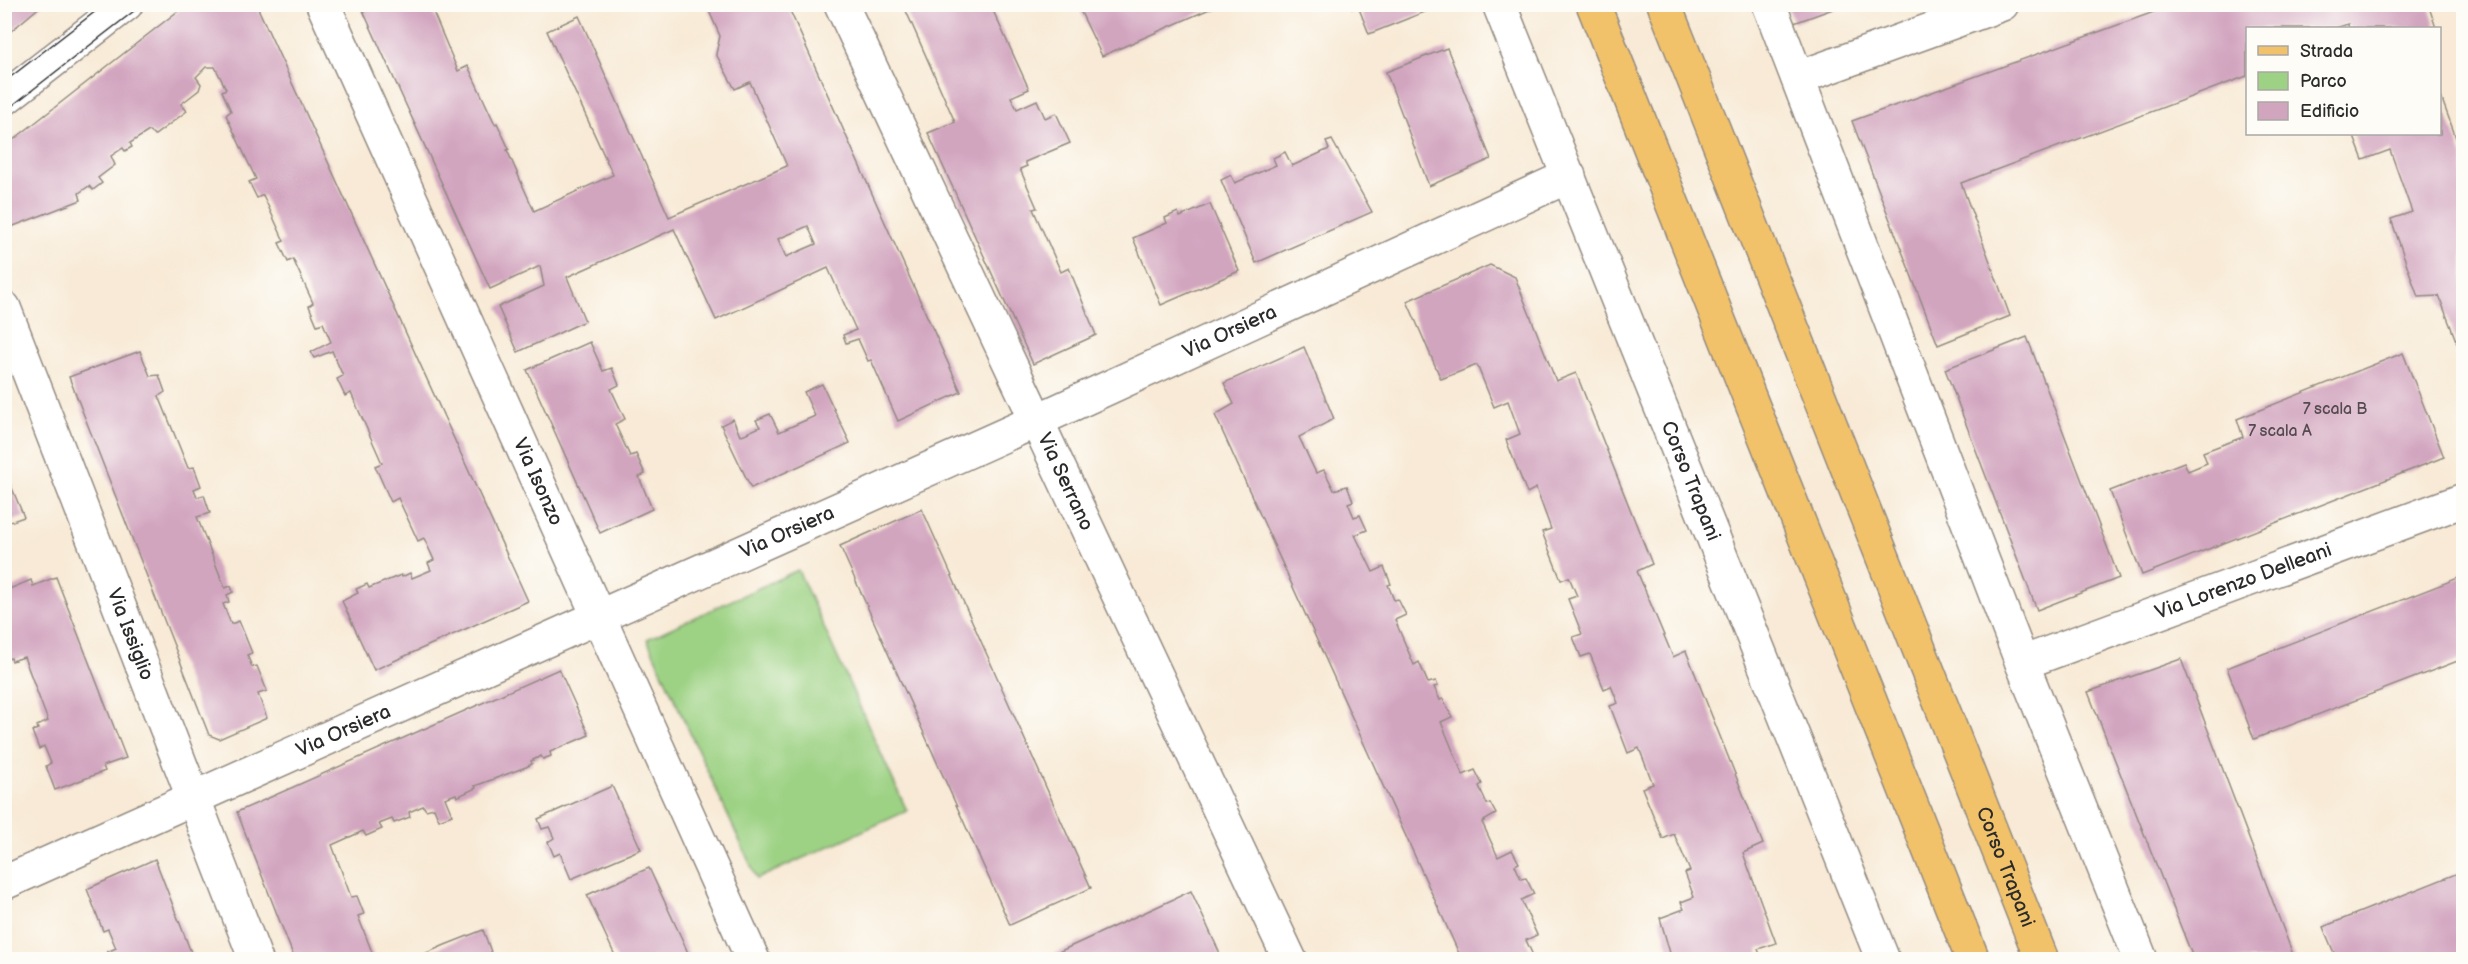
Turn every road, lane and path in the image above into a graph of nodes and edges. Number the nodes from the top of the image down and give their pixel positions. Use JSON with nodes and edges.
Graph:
{"nodes":[{"id":1,"x":126,"y":4,"type":"edge"},
{"id":2,"x":323,"y":4,"type":"edge"},
{"id":3,"x":841,"y":4,"type":"edge"},
{"id":4,"x":1499,"y":4,"type":"edge"},
{"id":5,"x":1593,"y":4,"type":"edge"},
{"id":6,"x":1664,"y":4,"type":"edge"},
{"id":7,"x":1768,"y":4,"type":"edge"},
{"id":8,"x":2002,"y":4,"type":"edge"},
{"id":9,"x":1798,"y":78,"type":"junction"},
{"id":10,"x":4,"y":99,"type":"edge"},
{"id":11,"x":1569,"y":177,"type":"junction"},
{"id":12,"x":4,"y":308,"type":"edge"},
{"id":13,"x":1038,"y":420,"type":"junction"},
{"id":14,"x":2463,"y":500,"type":"edge"},
{"id":15,"x":600,"y":617,"type":"junction"},
{"id":16,"x":2022,"y":663,"type":"junction"},
{"id":17,"x":193,"y":799,"type":"junction"},
{"id":18,"x":4,"y":883,"type":"edge"},
{"id":19,"x":256,"y":960,"type":"edge"},
{"id":20,"x":753,"y":960,"type":"edge"},
{"id":21,"x":1290,"y":960,"type":"edge"},
{"id":22,"x":1882,"y":960,"type":"edge"},
{"id":23,"x":1972,"y":960,"type":"edge"},
{"id":24,"x":2042,"y":960,"type":"edge"},
{"id":25,"x":2142,"y":960,"type":"edge"}],
"edges":[{"from":1,"to":10,"type":"street"},
{"from":2,"to":15,"type":"street","name":"Via Isonzo"},
{"from":3,"to":13,"type":"street","name":"Via Serrano"},
{"from":4,"to":11,"type":"street","name":"Corso Trapani"},
{"from":5,"to":23,"type":"main road"},
{"from":6,"to":24,"type":"main road","name":"Corso Trapani"},
{"from":7,"to":9,"type":"street"},
{"from":8,"to":9,"type":"street"},
{"from":9,"to":16,"type":"street"},
{"from":11,"to":13,"type":"street","name":"Via Orsiera"},
{"from":11,"to":22,"type":"street","name":"Corso Trapani"},
{"from":12,"to":17,"type":"street","name":"Via Issiglio"},
{"from":13,"to":15,"type":"street","name":"Via Orsiera"},
{"from":13,"to":21,"type":"street","name":"Via Serrano"},
{"from":14,"to":16,"type":"street","name":"Via Lorenzo Delleani"},
{"from":15,"to":17,"type":"street","name":"Via Orsiera"},
{"from":15,"to":20,"type":"street","name":"Via Isonzo"},
{"from":16,"to":25,"type":"street"},
{"from":17,"to":18,"type":"street","name":"Via Orsiera"},
{"from":17,"to":19,"type":"street","name":"Via Issiglio"}]}
